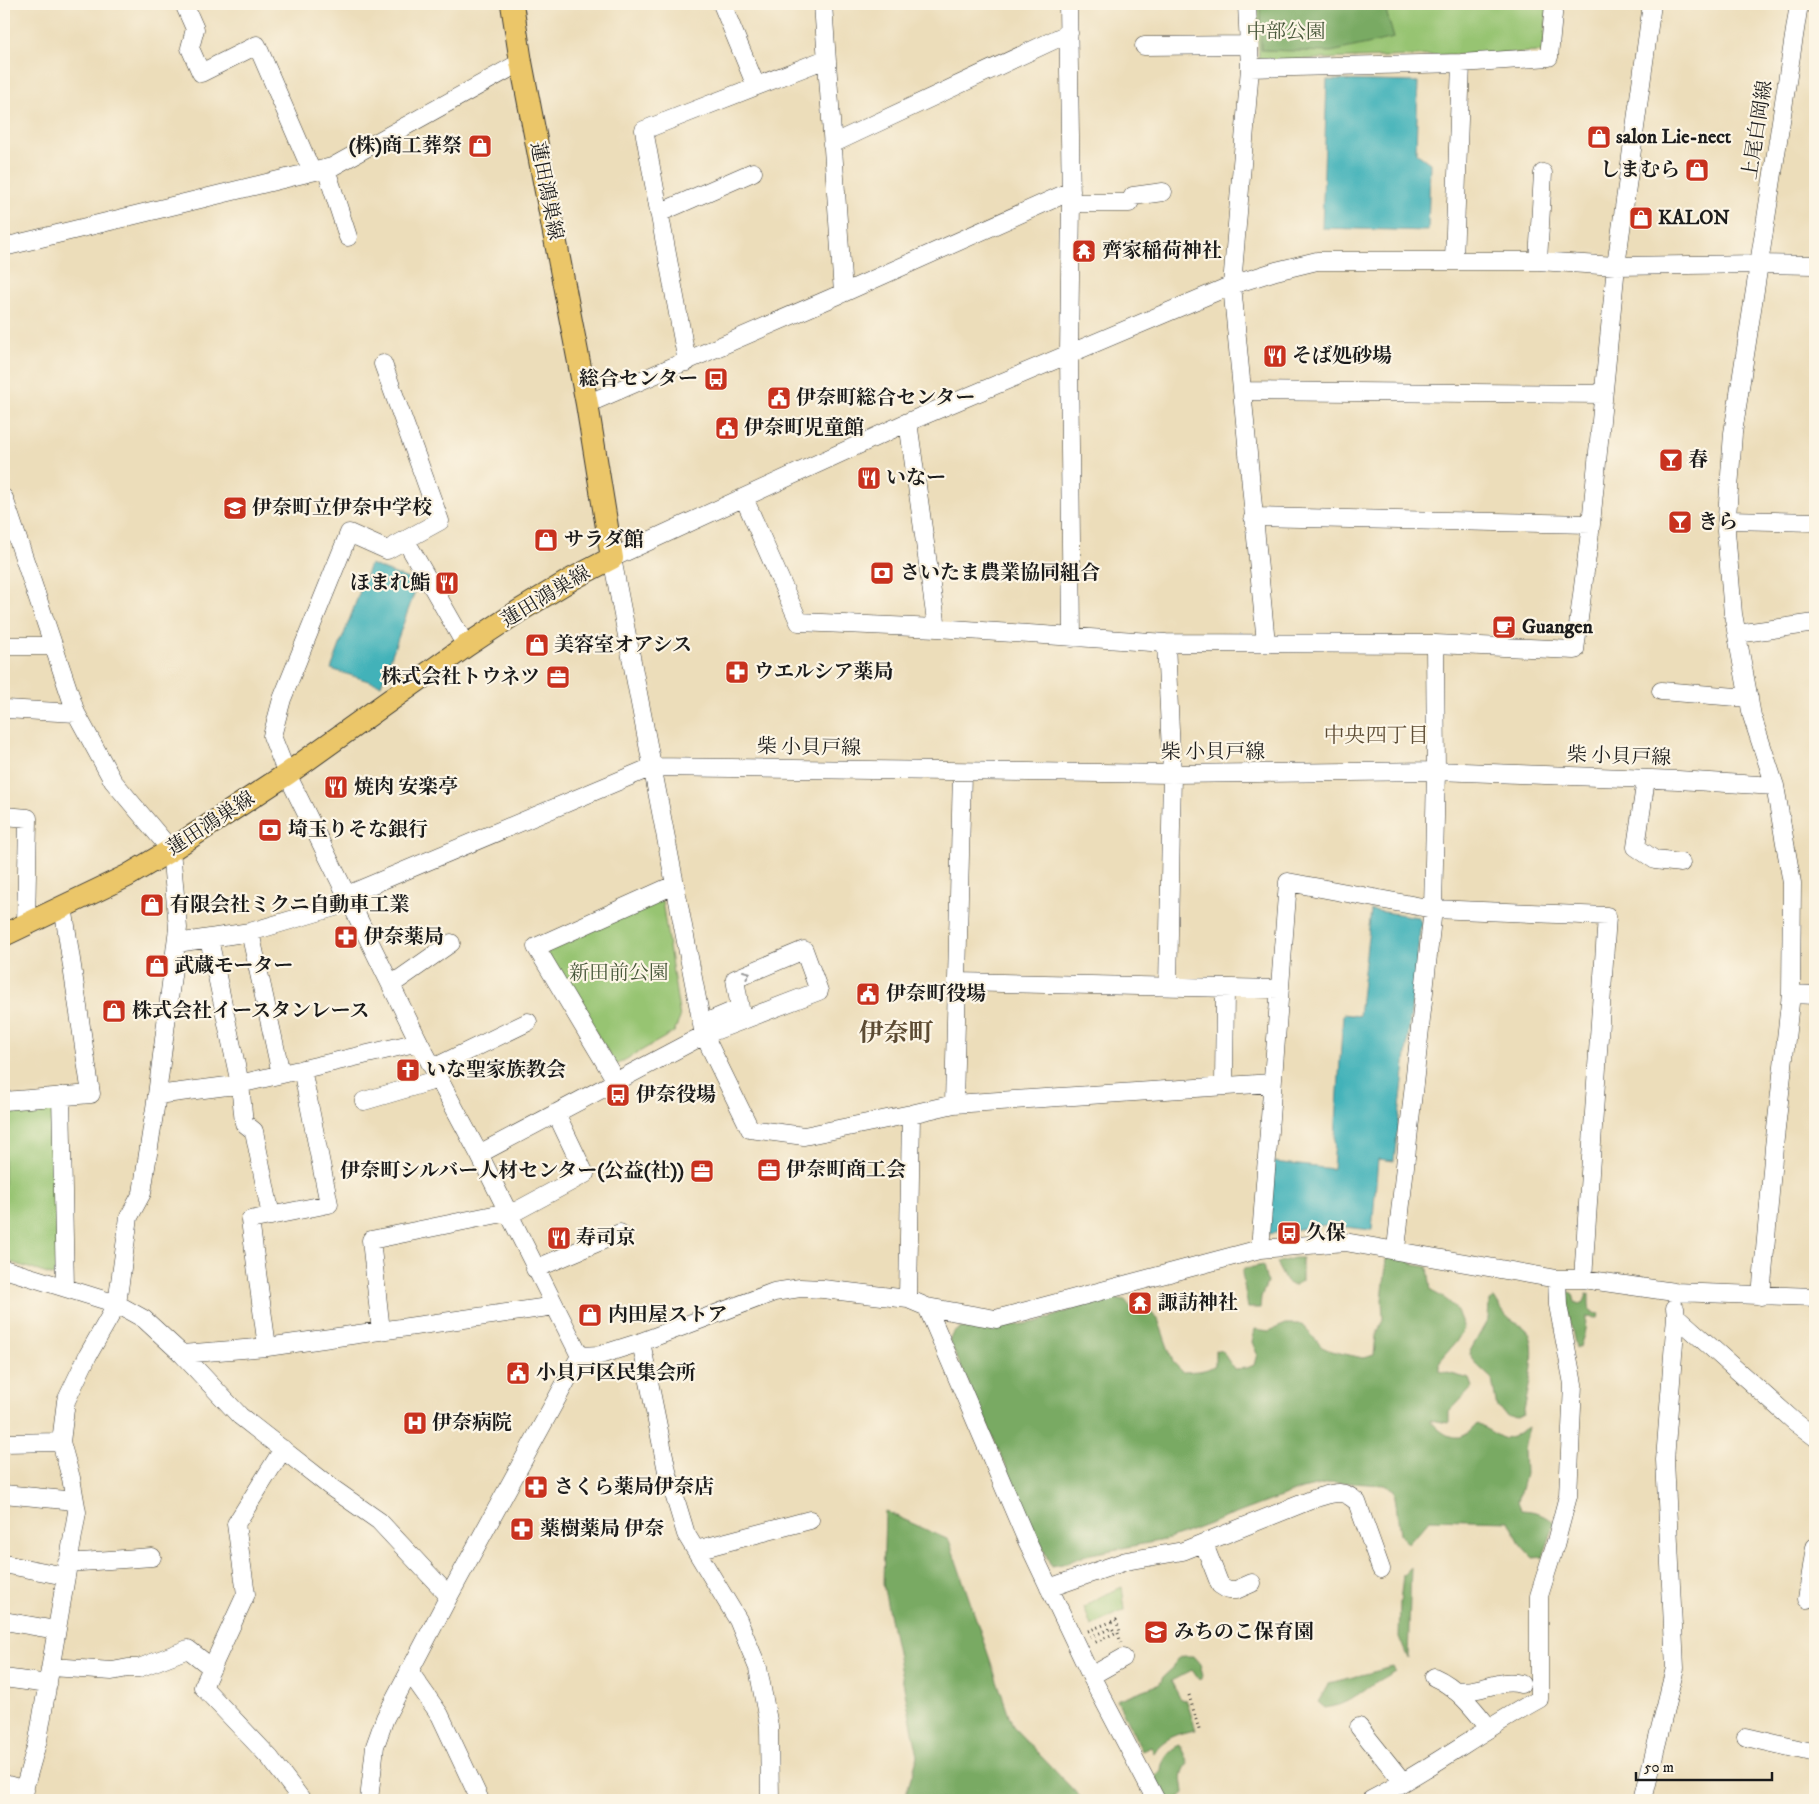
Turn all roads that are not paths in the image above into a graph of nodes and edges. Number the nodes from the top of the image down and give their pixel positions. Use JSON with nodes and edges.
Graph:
{"nodes":[{"id":1,"x":184,"y":4,"type":"edge"},
{"id":2,"x":512,"y":4,"type":"edge"},
{"id":3,"x":722,"y":4,"type":"edge"},
{"id":4,"x":822,"y":4,"type":"edge"},
{"id":5,"x":1068,"y":4,"type":"edge"},
{"id":6,"x":1247,"y":4,"type":"edge"},
{"id":7,"x":1554,"y":4,"type":"edge"},
{"id":8,"x":1652,"y":4,"type":"edge"},
{"id":9,"x":1799,"y":4,"type":"edge"},
{"id":10,"x":1807,"y":4,"type":"edge"},
{"id":11,"x":1815,"y":5,"type":"edge"},
{"id":12,"x":1069,"y":33,"type":"junction"},
{"id":13,"x":1250,"y":45,"type":"junction"},
{"id":14,"x":1144,"y":46,"type":"dead end"},
{"id":15,"x":826,"y":59,"type":"junction"},
{"id":16,"x":521,"y":62,"type":"junction"},
{"id":17,"x":1461,"y":63,"type":"junction"},
{"id":18,"x":1250,"y":68,"type":"junction"},
{"id":19,"x":756,"y":86,"type":"junction"},
{"id":20,"x":832,"y":144,"type":"junction"},
{"id":21,"x":319,"y":170,"type":"junction"},
{"id":22,"x":753,"y":172,"type":"dead end"},
{"id":23,"x":1543,"y":172,"type":"dead end"},
{"id":24,"x":1163,"y":192,"type":"dead end"},
{"id":25,"x":1071,"y":197,"type":"junction"},
{"id":26,"x":659,"y":213,"type":"junction"},
{"id":27,"x":348,"y":237,"type":"dead end"},
{"id":28,"x":4,"y":247,"type":"edge"},
{"id":29,"x":1454,"y":260,"type":"junction"},
{"id":30,"x":1538,"y":261,"type":"junction"},
{"id":31,"x":1759,"y":264,"type":"junction"},
{"id":32,"x":1815,"y":265,"type":"edge"},
{"id":33,"x":1616,"y":266,"type":"junction"},
{"id":34,"x":1232,"y":285,"type":"junction"},
{"id":35,"x":843,"y":293,"type":"junction"},
{"id":36,"x":1069,"y":353,"type":"junction"},
{"id":37,"x":687,"y":362,"type":"junction"},
{"id":38,"x":383,"y":364,"type":"dead end"},
{"id":39,"x":1243,"y":391,"type":"junction"},
{"id":40,"x":1604,"y":394,"type":"junction"},
{"id":41,"x":587,"y":404,"type":"junction"},
{"id":42,"x":908,"y":422,"type":"junction"},
{"id":43,"x":4,"y":498,"type":"edge"},
{"id":44,"x":744,"y":498,"type":"junction"},
{"id":45,"x":1253,"y":517,"type":"junction"},
{"id":46,"x":1727,"y":520,"type":"junction"},
{"id":47,"x":1815,"y":522,"type":"edge"},
{"id":48,"x":1591,"y":524,"type":"junction"},
{"id":49,"x":406,"y":541,"type":"junction"},
{"id":50,"x":612,"y":558,"type":"junction"},
{"id":51,"x":1815,"y":623,"type":"edge"},
{"id":52,"x":937,"y":628,"type":"junction"},
{"id":53,"x":1737,"y":634,"type":"junction"},
{"id":54,"x":1072,"y":638,"type":"junction"},
{"id":55,"x":1166,"y":643,"type":"junction"},
{"id":56,"x":1266,"y":643,"type":"junction"},
{"id":57,"x":1435,"y":644,"type":"junction"},
{"id":58,"x":4,"y":646,"type":"edge"},
{"id":59,"x":54,"y":646,"type":"junction"},
{"id":60,"x":466,"y":646,"type":"junction"},
{"id":61,"x":1661,"y":691,"type":"dead end"},
{"id":62,"x":1748,"y":698,"type":"junction"},
{"id":63,"x":5,"y":709,"type":"edge"},
{"id":64,"x":76,"y":713,"type":"junction"},
{"id":65,"x":652,"y":767,"type":"junction"},
{"id":66,"x":962,"y":772,"type":"junction"},
{"id":67,"x":1436,"y":772,"type":"junction"},
{"id":68,"x":287,"y":774,"type":"junction"},
{"id":69,"x":1172,"y":774,"type":"junction"},
{"id":70,"x":1646,"y":779,"type":"junction"},
{"id":71,"x":1775,"y":786,"type":"junction"},
{"id":72,"x":4,"y":816,"type":"edge"},
{"id":73,"x":170,"y":850,"type":"junction"},
{"id":74,"x":1681,"y":863,"type":"dead end"},
{"id":75,"x":674,"y":884,"type":"junction"},
{"id":76,"x":348,"y":897,"type":"junction"},
{"id":77,"x":63,"y":906,"type":"junction"},
{"id":78,"x":1433,"y":909,"type":"junction"},
{"id":79,"x":26,"y":925,"type":"junction"},
{"id":80,"x":250,"y":932,"type":"junction"},
{"id":81,"x":4,"y":935,"type":"edge"},
{"id":82,"x":209,"y":939,"type":"junction"},
{"id":83,"x":177,"y":943,"type":"junction"},
{"id":84,"x":451,"y":943,"type":"dead end"},
{"id":85,"x":958,"y":982,"type":"junction"},
{"id":86,"x":391,"y":985,"type":"junction"},
{"id":87,"x":1168,"y":987,"type":"junction"},
{"id":88,"x":1225,"y":988,"type":"junction"},
{"id":89,"x":1279,"y":989,"type":"junction"},
{"id":90,"x":1791,"y":994,"type":"junction"},
{"id":91,"x":1815,"y":995,"type":"edge"},
{"id":92,"x":528,"y":1022,"type":"dead end"},
{"id":93,"x":703,"y":1030,"type":"junction"},
{"id":94,"x":419,"y":1042,"type":"junction"},
{"id":95,"x":302,"y":1069,"type":"junction"},
{"id":96,"x":281,"y":1074,"type":"junction"},
{"id":97,"x":436,"y":1074,"type":"junction"},
{"id":98,"x":616,"y":1081,"type":"junction"},
{"id":99,"x":1272,"y":1083,"type":"junction"},
{"id":100,"x":240,"y":1084,"type":"junction"},
{"id":101,"x":1224,"y":1086,"type":"junction"},
{"id":102,"x":61,"y":1096,"type":"junction"},
{"id":103,"x":157,"y":1096,"type":"junction"},
{"id":104,"x":4,"y":1100,"type":"edge"},
{"id":105,"x":364,"y":1101,"type":"dead end"},
{"id":106,"x":954,"y":1104,"type":"junction"},
{"id":107,"x":556,"y":1113,"type":"junction"},
{"id":108,"x":911,"y":1114,"type":"junction"},
{"id":109,"x":479,"y":1154,"type":"junction"},
{"id":110,"x":508,"y":1214,"type":"junction"},
{"id":111,"x":271,"y":1216,"type":"junction"},
{"id":112,"x":620,"y":1233,"type":"dead end"},
{"id":113,"x":1260,"y":1249,"type":"junction"},
{"id":114,"x":1396,"y":1249,"type":"junction"},
{"id":115,"x":4,"y":1269,"type":"edge"},
{"id":116,"x":535,"y":1269,"type":"junction"},
{"id":117,"x":1557,"y":1279,"type":"junction"},
{"id":118,"x":1583,"y":1279,"type":"junction"},
{"id":119,"x":65,"y":1288,"type":"junction"},
{"id":120,"x":1674,"y":1292,"type":"junction"},
{"id":121,"x":1761,"y":1296,"type":"junction"},
{"id":122,"x":1815,"y":1296,"type":"edge"},
{"id":123,"x":908,"y":1299,"type":"junction"},
{"id":124,"x":117,"y":1304,"type":"junction"},
{"id":125,"x":555,"y":1306,"type":"junction"},
{"id":126,"x":927,"y":1307,"type":"junction"},
{"id":127,"x":1676,"y":1316,"type":"junction"},
{"id":128,"x":381,"y":1331,"type":"junction"},
{"id":129,"x":641,"y":1342,"type":"junction"},
{"id":130,"x":267,"y":1347,"type":"junction"},
{"id":131,"x":182,"y":1354,"type":"junction"},
{"id":132,"x":580,"y":1356,"type":"junction"},
{"id":133,"x":1815,"y":1437,"type":"edge"},
{"id":134,"x":61,"y":1442,"type":"junction"},
{"id":135,"x":4,"y":1443,"type":"edge"},
{"id":136,"x":282,"y":1449,"type":"junction"},
{"id":137,"x":4,"y":1494,"type":"edge"},
{"id":138,"x":75,"y":1501,"type":"junction"},
{"id":139,"x":810,"y":1520,"type":"dead end"},
{"id":140,"x":1204,"y":1544,"type":"junction"},
{"id":141,"x":1815,"y":1547,"type":"edge"},
{"id":142,"x":696,"y":1550,"type":"junction"},
{"id":143,"x":152,"y":1557,"type":"dead end"},
{"id":144,"x":4,"y":1564,"type":"edge"},
{"id":145,"x":1381,"y":1569,"type":"dead end"},
{"id":146,"x":66,"y":1570,"type":"junction"},
{"id":147,"x":1252,"y":1583,"type":"dead end"},
{"id":148,"x":1049,"y":1588,"type":"junction"},
{"id":149,"x":449,"y":1596,"type":"junction"},
{"id":150,"x":1807,"y":1599,"type":"dead end"},
{"id":151,"x":4,"y":1621,"type":"edge"},
{"id":152,"x":56,"y":1630,"type":"junction"},
{"id":153,"x":1123,"y":1658,"type":"road end"},
{"id":154,"x":212,"y":1668,"type":"junction"},
{"id":155,"x":409,"y":1670,"type":"junction"},
{"id":156,"x":1098,"y":1672,"type":"junction"},
{"id":157,"x":49,"y":1676,"type":"junction"},
{"id":158,"x":4,"y":1678,"type":"edge"},
{"id":159,"x":1434,"y":1678,"type":"dead end"},
{"id":160,"x":1521,"y":1684,"type":"dead end"},
{"id":161,"x":1456,"y":1691,"type":"junction"},
{"id":162,"x":1359,"y":1727,"type":"dead end"},
{"id":163,"x":1489,"y":1728,"type":"junction"},
{"id":164,"x":1746,"y":1737,"type":"dead end"},
{"id":165,"x":1815,"y":1754,"type":"edge"},
{"id":166,"x":1403,"y":1782,"type":"junction"},
{"id":167,"x":4,"y":1784,"type":"edge"},
{"id":168,"x":23,"y":1795,"type":"edge"},
{"id":169,"x":302,"y":1800,"type":"edge"},
{"id":170,"x":369,"y":1800,"type":"edge"},
{"id":171,"x":480,"y":1800,"type":"edge"},
{"id":172,"x":770,"y":1800,"type":"edge"},
{"id":173,"x":1156,"y":1800,"type":"edge"},
{"id":174,"x":1371,"y":1800,"type":"edge"},
{"id":175,"x":1644,"y":1800,"type":"edge"}],
"edges":[{"from":1,"to":21,"type":"street"},
{"from":2,"to":16,"type":"main road","name":"蓮田鴻巣線"},
{"from":3,"to":19,"type":"street"},
{"from":4,"to":15,"type":"street"},
{"from":5,"to":12,"type":"street"},
{"from":6,"to":13,"type":"street"},
{"from":7,"to":17,"type":"street"},
{"from":8,"to":33,"type":"street"},
{"from":9,"to":31,"type":"street","name":"上尾白岡線"},
{"from":10,"to":11,"type":"street"},
{"from":12,"to":20,"type":"street"},
{"from":12,"to":25,"type":"street"},
{"from":13,"to":14,"type":"street"},
{"from":13,"to":18,"type":"street"},
{"from":15,"to":19,"type":"street"},
{"from":15,"to":20,"type":"street"},
{"from":16,"to":21,"type":"street"},
{"from":16,"to":41,"type":"main road","name":"蓮田鴻巣線"},
{"from":17,"to":18,"type":"street"},
{"from":17,"to":29,"type":"street"},
{"from":18,"to":34,"type":"street"},
{"from":19,"to":26,"type":"street"},
{"from":20,"to":35,"type":"street"},
{"from":21,"to":27,"type":"street"},
{"from":21,"to":28,"type":"street"},
{"from":22,"to":26,"type":"street"},
{"from":23,"to":30,"type":"street"},
{"from":24,"to":25,"type":"street"},
{"from":25,"to":35,"type":"street"},
{"from":25,"to":36,"type":"street"},
{"from":26,"to":37,"type":"street"},
{"from":29,"to":30,"type":"street"},
{"from":29,"to":34,"type":"street"},
{"from":30,"to":33,"type":"street"},
{"from":31,"to":32,"type":"street"},
{"from":31,"to":33,"type":"street"},
{"from":31,"to":46,"type":"street","name":"上尾白岡線"},
{"from":33,"to":40,"type":"street"},
{"from":34,"to":36,"type":"street"},
{"from":34,"to":39,"type":"street"},
{"from":35,"to":37,"type":"street"},
{"from":36,"to":42,"type":"street"},
{"from":36,"to":54,"type":"street"},
{"from":37,"to":41,"type":"street"},
{"from":38,"to":49,"type":"street"},
{"from":39,"to":40,"type":"street"},
{"from":39,"to":45,"type":"street"},
{"from":40,"to":48,"type":"street"},
{"from":41,"to":50,"type":"main road","name":"蓮田鴻巣線"},
{"from":42,"to":44,"type":"street"},
{"from":42,"to":52,"type":"street"},
{"from":43,"to":59,"type":"street"},
{"from":44,"to":50,"type":"street"},
{"from":44,"to":52,"type":"street"},
{"from":45,"to":48,"type":"street"},
{"from":45,"to":56,"type":"street"},
{"from":46,"to":47,"type":"street"},
{"from":46,"to":53,"type":"street","name":"上尾白岡線"},
{"from":48,"to":57,"type":"street"},
{"from":49,"to":60,"type":"street"},
{"from":49,"to":68,"type":"street"},
{"from":50,"to":60,"type":"main road","name":"蓮田鴻巣線"},
{"from":50,"to":65,"type":"street"},
{"from":51,"to":53,"type":"street"},
{"from":52,"to":54,"type":"street"},
{"from":53,"to":62,"type":"street","name":"上尾白岡線"},
{"from":54,"to":55,"type":"street"},
{"from":55,"to":56,"type":"street"},
{"from":55,"to":69,"type":"street"},
{"from":56,"to":57,"type":"street"},
{"from":57,"to":67,"type":"street"},
{"from":58,"to":59,"type":"street"},
{"from":59,"to":64,"type":"street"},
{"from":60,"to":68,"type":"main road","name":"蓮田鴻巣線"},
{"from":61,"to":62,"type":"street"},
{"from":62,"to":71,"type":"street","name":"上尾白岡線"},
{"from":63,"to":64,"type":"street"},
{"from":64,"to":73,"type":"street"},
{"from":65,"to":66,"type":"street","name":"柴 小貝戸線"},
{"from":65,"to":75,"type":"street"},
{"from":65,"to":76,"type":"street"},
{"from":66,"to":69,"type":"street","name":"柴 小貝戸線"},
{"from":66,"to":85,"type":"street"},
{"from":67,"to":69,"type":"street","name":"柴 小貝戸線"},
{"from":67,"to":70,"type":"street","name":"柴 小貝戸線"},
{"from":67,"to":78,"type":"street"},
{"from":68,"to":73,"type":"main road","name":"蓮田鴻巣線"},
{"from":68,"to":76,"type":"street"},
{"from":69,"to":87,"type":"street"},
{"from":70,"to":71,"type":"street","name":"柴 小貝戸線"},
{"from":70,"to":74,"type":"street"},
{"from":71,"to":90,"type":"street","name":"上尾白岡線"},
{"from":72,"to":79,"type":"street"},
{"from":73,"to":77,"type":"main road","name":"蓮田鴻巣線"},
{"from":73,"to":83,"type":"street"},
{"from":75,"to":93,"type":"street"},
{"from":75,"to":98,"type":"street"},
{"from":76,"to":80,"type":"street"},
{"from":76,"to":86,"type":"street"},
{"from":77,"to":79,"type":"main road","name":"蓮田鴻巣線"},
{"from":77,"to":102,"type":"street"},
{"from":78,"to":89,"type":"street"},
{"from":78,"to":114,"type":"street"},
{"from":78,"to":118,"type":"street"},
{"from":79,"to":81,"type":"main road","name":"蓮田鴻巣線"},
{"from":80,"to":82,"type":"street"},
{"from":80,"to":96,"type":"street"},
{"from":82,"to":83,"type":"street"},
{"from":82,"to":100,"type":"street"},
{"from":83,"to":103,"type":"street"},
{"from":84,"to":86,"type":"street"},
{"from":85,"to":87,"type":"street"},
{"from":85,"to":106,"type":"street"},
{"from":86,"to":94,"type":"street"},
{"from":87,"to":88,"type":"street"},
{"from":88,"to":89,"type":"street"},
{"from":88,"to":101,"type":"street"},
{"from":89,"to":99,"type":"street"},
{"from":90,"to":91,"type":"street"},
{"from":90,"to":121,"type":"street","name":"上尾白岡線"},
{"from":92,"to":97,"type":"street"},
{"from":93,"to":93,"type":"street","one_way":true},
{"from":93,"to":98,"type":"street"},
{"from":93,"to":108,"type":"street"},
{"from":94,"to":95,"type":"street"},
{"from":94,"to":97,"type":"street"},
{"from":95,"to":96,"type":"street"},
{"from":95,"to":111,"type":"street"},
{"from":96,"to":100,"type":"street"},
{"from":97,"to":105,"type":"street"},
{"from":97,"to":109,"type":"street"},
{"from":98,"to":107,"type":"street"},
{"from":99,"to":101,"type":"street"},
{"from":99,"to":113,"type":"street"},
{"from":100,"to":103,"type":"street"},
{"from":100,"to":111,"type":"street"},
{"from":101,"to":106,"type":"street"},
{"from":102,"to":104,"type":"street"},
{"from":102,"to":119,"type":"street"},
{"from":103,"to":124,"type":"street"},
{"from":106,"to":108,"type":"street"},
{"from":107,"to":109,"type":"street"},
{"from":107,"to":110,"type":"street"},
{"from":108,"to":123,"type":"street"},
{"from":109,"to":110,"type":"street"},
{"from":110,"to":116,"type":"street"},
{"from":110,"to":128,"type":"street"},
{"from":111,"to":130,"type":"street"},
{"from":112,"to":116,"type":"street"},
{"from":113,"to":114,"type":"street"},
{"from":113,"to":126,"type":"street"},
{"from":114,"to":117,"type":"street"},
{"from":115,"to":119,"type":"street"},
{"from":116,"to":125,"type":"street"},
{"from":117,"to":118,"type":"street"},
{"from":117,"to":163,"type":"street"},
{"from":118,"to":120,"type":"street"},
{"from":119,"to":124,"type":"street"},
{"from":120,"to":121,"type":"street"},
{"from":120,"to":127,"type":"street"},
{"from":121,"to":122,"type":"street"},
{"from":123,"to":126,"type":"street"},
{"from":123,"to":129,"type":"street"},
{"from":124,"to":131,"type":"street"},
{"from":124,"to":134,"type":"street"},
{"from":125,"to":128,"type":"street"},
{"from":125,"to":132,"type":"street"},
{"from":126,"to":148,"type":"street"},
{"from":127,"to":133,"type":"street"},
{"from":127,"to":175,"type":"street"},
{"from":128,"to":130,"type":"street"},
{"from":129,"to":132,"type":"street"},
{"from":129,"to":142,"type":"street"},
{"from":130,"to":131,"type":"street"},
{"from":131,"to":136,"type":"street"},
{"from":132,"to":149,"type":"street"},
{"from":134,"to":135,"type":"street"},
{"from":134,"to":138,"type":"street"},
{"from":136,"to":149,"type":"street"},
{"from":136,"to":154,"type":"street"},
{"from":137,"to":138,"type":"street"},
{"from":138,"to":146,"type":"street"},
{"from":139,"to":142,"type":"street"},
{"from":140,"to":145,"type":"street"},
{"from":140,"to":147,"type":"street"},
{"from":140,"to":148,"type":"street"},
{"from":141,"to":150,"type":"street"},
{"from":142,"to":172,"type":"street"},
{"from":143,"to":146,"type":"street"},
{"from":144,"to":146,"type":"street"},
{"from":146,"to":152,"type":"street"},
{"from":148,"to":156,"type":"street"},
{"from":149,"to":155,"type":"street"},
{"from":151,"to":152,"type":"street"},
{"from":152,"to":157,"type":"street"},
{"from":153,"to":156,"type":"street"},
{"from":154,"to":157,"type":"street"},
{"from":154,"to":169,"type":"street"},
{"from":155,"to":170,"type":"street"},
{"from":155,"to":171,"type":"street"},
{"from":156,"to":173,"type":"street"},
{"from":157,"to":158,"type":"street"},
{"from":157,"to":168,"type":"street"},
{"from":159,"to":161,"type":"street"},
{"from":160,"to":161,"type":"street"},
{"from":161,"to":163,"type":"street"},
{"from":162,"to":166,"type":"street"},
{"from":163,"to":166,"type":"street"},
{"from":164,"to":165,"type":"street"},
{"from":166,"to":174,"type":"street"},
{"from":167,"to":168,"type":"street"}]}
